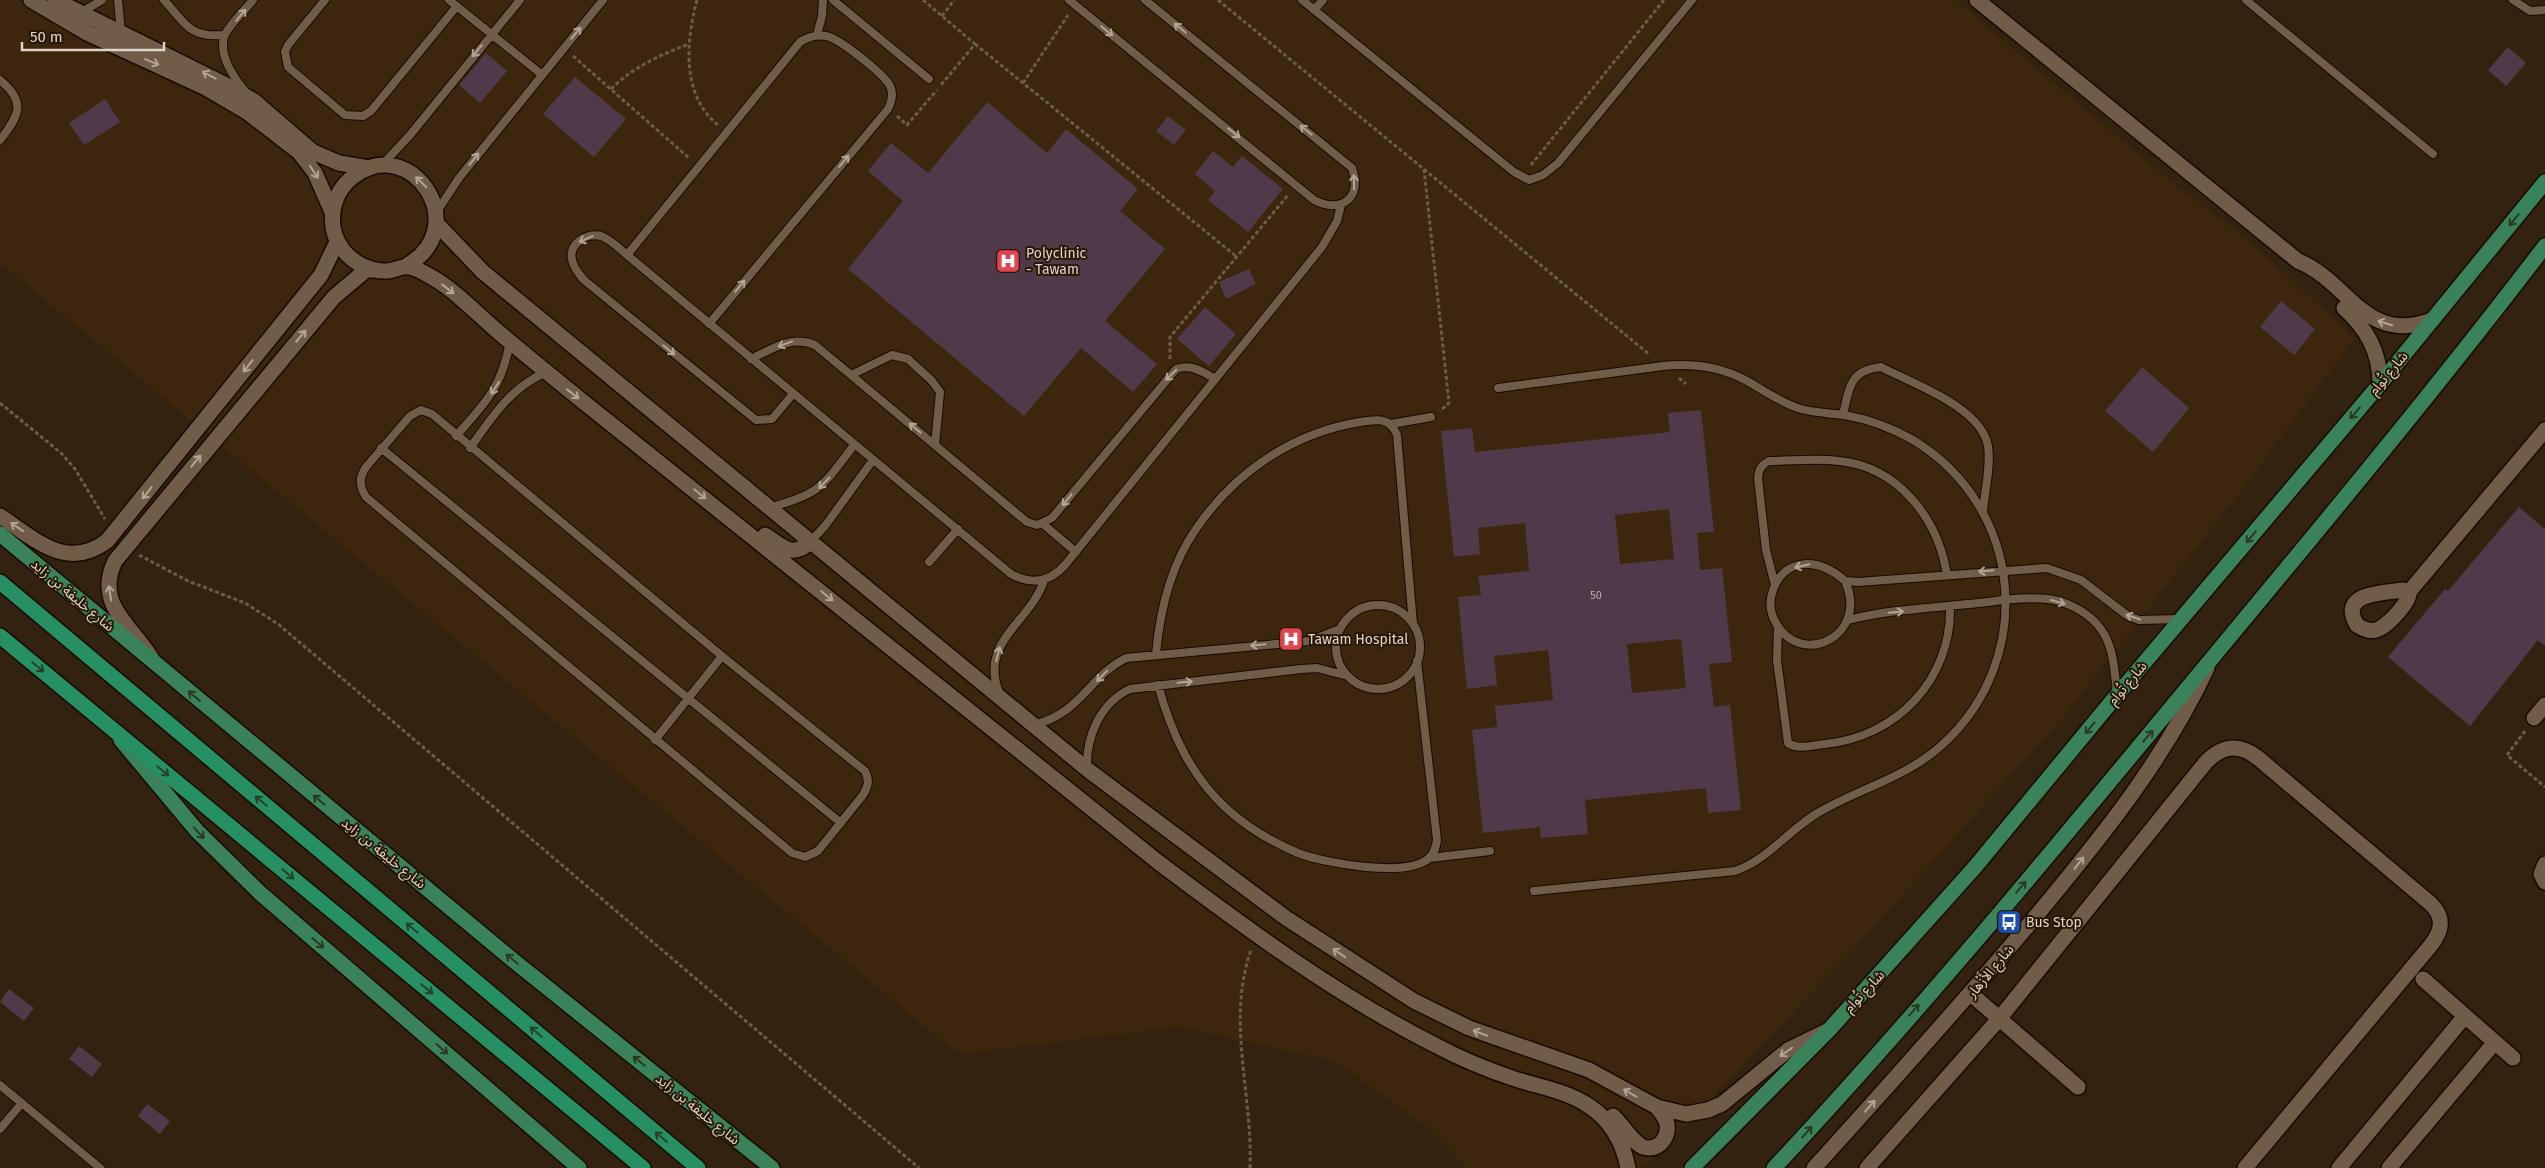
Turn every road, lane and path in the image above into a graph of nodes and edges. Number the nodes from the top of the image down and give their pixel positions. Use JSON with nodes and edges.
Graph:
{"nodes":[{"id":1,"x":31,"y":0,"type":"edge"},
{"id":2,"x":55,"y":0,"type":"edge"},
{"id":3,"x":102,"y":0,"type":"edge"},
{"id":4,"x":118,"y":0,"type":"edge"},
{"id":5,"x":164,"y":0,"type":"edge"},
{"id":6,"x":253,"y":0,"type":"edge"},
{"id":7,"x":325,"y":0,"type":"edge"},
{"id":8,"x":450,"y":0,"type":"edge"},
{"id":9,"x":520,"y":0,"type":"edge"},
{"id":10,"x":603,"y":0,"type":"edge"},
{"id":11,"x":698,"y":0,"type":"edge"},
{"id":12,"x":823,"y":0,"type":"edge"},
{"id":13,"x":833,"y":0,"type":"edge"},
{"id":14,"x":923,"y":0,"type":"edge"},
{"id":15,"x":954,"y":0,"type":"edge"},
{"id":16,"x":1146,"y":0,"type":"edge"},
{"id":17,"x":1218,"y":0,"type":"edge"},
{"id":18,"x":1302,"y":0,"type":"edge"},
{"id":19,"x":1323,"y":0,"type":"edge"},
{"id":20,"x":1664,"y":0,"type":"edge"},
{"id":21,"x":1692,"y":0,"type":"edge"},
{"id":22,"x":1977,"y":0,"type":"edge"},
{"id":23,"x":2246,"y":0,"type":"edge"},
{"id":24,"x":2513,"y":0,"type":"edge"},
{"id":25,"x":1072,"y":2,"type":"edge"},
{"id":26,"x":457,"y":6,"type":"junction"},
{"id":27,"x":1314,"y":10,"type":"junction"},
{"id":28,"x":2545,"y":10,"type":"edge"},
{"id":29,"x":79,"y":13,"type":"junction"},
{"id":30,"x":942,"y":16,"type":"junction"},
{"id":31,"x":121,"y":33,"type":"junction"},
{"id":32,"x":491,"y":34,"type":"junction"},
{"id":33,"x":817,"y":35,"type":"junction"},
{"id":34,"x":224,"y":36,"type":"junction"},
{"id":35,"x":689,"y":44,"type":"junction"},
{"id":36,"x":975,"y":44,"type":"junction"},
{"id":37,"x":563,"y":48,"type":"junction"},
{"id":38,"x":541,"y":74,"type":"junction"},
{"id":39,"x":930,"y":79,"type":"dead end"},
{"id":40,"x":0,"y":80,"type":"edge"},
{"id":41,"x":1023,"y":84,"type":"junction"},
{"id":42,"x":610,"y":89,"type":"junction"},
{"id":43,"x":254,"y":101,"type":"junction"},
{"id":44,"x":888,"y":109,"type":"junction"},
{"id":45,"x":726,"y":132,"type":"junction"},
{"id":46,"x":0,"y":140,"type":"edge"},
{"id":47,"x":2433,"y":154,"type":"dead end"},
{"id":48,"x":699,"y":166,"type":"junction"},
{"id":49,"x":375,"y":167,"type":"junction"},
{"id":50,"x":1424,"y":169,"type":"junction"},
{"id":51,"x":1522,"y":176,"type":"junction"},
{"id":52,"x":2545,"y":182,"type":"edge"},
{"id":53,"x":1297,"y":184,"type":"junction"},
{"id":54,"x":1341,"y":205,"type":"junction"},
{"id":55,"x":332,"y":212,"type":"junction"},
{"id":56,"x":436,"y":218,"type":"junction"},
{"id":57,"x":337,"y":242,"type":"junction"},
{"id":58,"x":2545,"y":246,"type":"edge"},
{"id":59,"x":627,"y":255,"type":"junction"},
{"id":60,"x":1237,"y":257,"type":"junction"},
{"id":61,"x":2298,"y":261,"type":"junction"},
{"id":62,"x":406,"y":266,"type":"junction"},
{"id":63,"x":376,"y":270,"type":"junction"},
{"id":64,"x":2432,"y":320,"type":"junction"},
{"id":65,"x":709,"y":324,"type":"junction"},
{"id":66,"x":510,"y":342,"type":"junction"},
{"id":67,"x":751,"y":359,"type":"junction"},
{"id":68,"x":1663,"y":366,"type":"junction"},
{"id":69,"x":546,"y":372,"type":"junction"},
{"id":70,"x":851,"y":375,"type":"junction"},
{"id":71,"x":1170,"y":375,"type":"junction"},
{"id":72,"x":1214,"y":378,"type":"junction"},
{"id":73,"x":1686,"y":384,"type":"dead end"},
{"id":74,"x":2380,"y":384,"type":"junction"},
{"id":75,"x":1498,"y":388,"type":"dead end"},
{"id":76,"x":793,"y":394,"type":"junction"},
{"id":77,"x":0,"y":403,"type":"edge"},
{"id":78,"x":1449,"y":403,"type":"dead end"},
{"id":79,"x":1843,"y":415,"type":"junction"},
{"id":80,"x":1431,"y":417,"type":"dead end"},
{"id":81,"x":1391,"y":424,"type":"junction"},
{"id":82,"x":2545,"y":430,"type":"edge"},
{"id":83,"x":456,"y":436,"type":"junction"},
{"id":84,"x":854,"y":445,"type":"junction"},
{"id":85,"x":935,"y":445,"type":"junction"},
{"id":86,"x":381,"y":448,"type":"junction"},
{"id":87,"x":470,"y":448,"type":"junction"},
{"id":88,"x":873,"y":460,"type":"junction"},
{"id":89,"x":767,"y":508,"type":"junction"},
{"id":90,"x":1983,"y":511,"type":"junction"},
{"id":91,"x":0,"y":516,"type":"edge"},
{"id":92,"x":729,"y":517,"type":"junction"},
{"id":93,"x":1042,"y":524,"type":"junction"},
{"id":94,"x":958,"y":529,"type":"junction"},
{"id":95,"x":0,"y":534,"type":"edge"},
{"id":96,"x":114,"y":534,"type":"junction"},
{"id":97,"x":810,"y":542,"type":"junction"},
{"id":98,"x":127,"y":546,"type":"junction"},
{"id":99,"x":1076,"y":552,"type":"junction"},
{"id":100,"x":929,"y":562,"type":"dead end"},
{"id":101,"x":2004,"y":570,"type":"junction"},
{"id":102,"x":1947,"y":575,"type":"junction"},
{"id":103,"x":1044,"y":580,"type":"junction"},
{"id":104,"x":1844,"y":581,"type":"junction"},
{"id":105,"x":0,"y":582,"type":"edge"},
{"id":106,"x":1775,"y":584,"type":"junction"},
{"id":107,"x":2409,"y":592,"type":"dead end"},
{"id":108,"x":2006,"y":601,"type":"junction"},
{"id":109,"x":1950,"y":606,"type":"junction"},
{"id":110,"x":2182,"y":619,"type":"junction"},
{"id":111,"x":1848,"y":620,"type":"junction"},
{"id":112,"x":1413,"y":624,"type":"junction"},
{"id":113,"x":1778,"y":627,"type":"junction"},
{"id":114,"x":1340,"y":630,"type":"junction"},
{"id":115,"x":0,"y":636,"type":"edge"},
{"id":116,"x":1156,"y":654,"type":"junction"},
{"id":117,"x":722,"y":656,"type":"junction"},
{"id":118,"x":2211,"y":659,"type":"junction"},
{"id":119,"x":1417,"y":661,"type":"junction"},
{"id":120,"x":154,"y":662,"type":"junction"},
{"id":121,"x":1348,"y":676,"type":"junction"},
{"id":122,"x":1158,"y":685,"type":"junction"},
{"id":123,"x":2117,"y":695,"type":"junction"},
{"id":124,"x":689,"y":699,"type":"junction"},
{"id":125,"x":1003,"y":701,"type":"junction"},
{"id":126,"x":2545,"y":705,"type":"edge"},
{"id":127,"x":2534,"y":718,"type":"joint"},
{"id":128,"x":1032,"y":725,"type":"junction"},
{"id":129,"x":112,"y":728,"type":"junction"},
{"id":130,"x":655,"y":740,"type":"junction"},
{"id":131,"x":1088,"y":770,"type":"junction"},
{"id":132,"x":2545,"y":787,"type":"edge"},
{"id":133,"x":841,"y":823,"type":"junction"},
{"id":134,"x":1490,"y":851,"type":"dead end"},
{"id":135,"x":1430,"y":858,"type":"junction"},
{"id":136,"x":2545,"y":864,"type":"edge"},
{"id":137,"x":2545,"y":882,"type":"edge"},
{"id":138,"x":1534,"y":891,"type":"dead end"},
{"id":139,"x":1256,"y":936,"type":"junction"},
{"id":140,"x":2423,"y":979,"type":"dead end"},
{"id":141,"x":1971,"y":994,"type":"junction"},
{"id":142,"x":2465,"y":1016,"type":"junction"},
{"id":143,"x":1999,"y":1018,"type":"junction"},
{"id":144,"x":1829,"y":1030,"type":"junction"},
{"id":145,"x":2495,"y":1042,"type":"junction"},
{"id":146,"x":2513,"y":1058,"type":"dead end"},
{"id":147,"x":0,"y":1085,"type":"edge"},
{"id":148,"x":2078,"y":1087,"type":"dead end"},
{"id":149,"x":1576,"y":1098,"type":"junction"},
{"id":150,"x":22,"y":1103,"type":"junction"},
{"id":151,"x":1657,"y":1107,"type":"junction"},
{"id":152,"x":0,"y":1129,"type":"edge"},
{"id":153,"x":100,"y":1168,"type":"edge"},
{"id":154,"x":579,"y":1168,"type":"edge"},
{"id":155,"x":643,"y":1168,"type":"edge"},
{"id":156,"x":698,"y":1168,"type":"edge"},
{"id":157,"x":772,"y":1168,"type":"edge"},
{"id":158,"x":919,"y":1168,"type":"edge"},
{"id":159,"x":1250,"y":1168,"type":"edge"},
{"id":160,"x":1628,"y":1168,"type":"edge"},
{"id":161,"x":1692,"y":1168,"type":"edge"},
{"id":162,"x":1774,"y":1168,"type":"edge"},
{"id":163,"x":1814,"y":1168,"type":"edge"},
{"id":164,"x":1868,"y":1168,"type":"edge"},
{"id":165,"x":2245,"y":1168,"type":"edge"},
{"id":166,"x":2339,"y":1168,"type":"edge"},
{"id":167,"x":2389,"y":1168,"type":"edge"}],
"edges":[{"from":1,"to":55,"type":"street","one_way":true},
{"from":2,"to":29,"type":"street"},
{"from":3,"to":29,"type":"lane"},
{"from":4,"to":31,"type":"lane"},
{"from":5,"to":34,"type":"lane"},
{"from":34,"to":6,"type":"lane","one_way":true},
{"from":7,"to":26,"type":"lane"},
{"from":8,"to":26,"type":"lane"},
{"from":9,"to":32,"type":"lane"},
{"from":37,"to":10,"type":"lane","one_way":true},
{"from":11,"to":35,"type":"path"},
{"from":12,"to":33,"type":"lane"},
{"from":13,"to":39,"type":"lane"},
{"from":14,"to":30,"type":"path"},
{"from":15,"to":30,"type":"path"},
{"from":54,"to":16,"type":"lane","one_way":true},
{"from":17,"to":50,"type":"path"},
{"from":18,"to":27,"type":"lane"},
{"from":19,"to":27,"type":"lane"},
{"from":20,"to":51,"type":"path"},
{"from":21,"to":51,"type":"lane"},
{"from":22,"to":61,"type":"street"},
{"from":23,"to":47,"type":"lane"},
{"from":24,"to":28,"type":"lane"},
{"from":25,"to":41,"type":"path"},
{"from":25,"to":53,"type":"lane","one_way":true},
{"from":26,"to":32,"type":"lane"},
{"from":27,"to":51,"type":"lane"},
{"from":29,"to":31,"type":"street"},
{"from":30,"to":36,"type":"path"},
{"from":43,"to":31,"type":"street","one_way":true},
{"from":32,"to":38,"type":"lane"},
{"from":32,"to":49,"type":"lane","one_way":true},
{"from":33,"to":44,"type":"lane"},
{"from":33,"to":45,"type":"lane"},
{"from":34,"to":43,"type":"lane"},
{"from":35,"to":42,"type":"path"},
{"from":35,"to":45,"type":"path"},
{"from":36,"to":41,"type":"path"},
{"from":36,"to":44,"type":"path"},
{"from":37,"to":38,"type":"lane"},
{"from":37,"to":42,"type":"path"},
{"from":56,"to":38,"type":"lane","one_way":true},
{"from":40,"to":46,"type":"lane"},
{"from":41,"to":60,"type":"path"},
{"from":42,"to":48,"type":"path"},
{"from":43,"to":49,"type":"street"},
{"from":65,"to":44,"type":"lane","one_way":true},
{"from":45,"to":48,"type":"lane"},
{"from":48,"to":59,"type":"lane"},
{"from":49,"to":55,"type":"street"},
{"from":56,"to":49,"type":"street","one_way":true},
{"from":50,"to":68,"type":"path"},
{"from":50,"to":78,"type":"path"},
{"from":52,"to":64,"type":"main road","name":"شارع تُوام","one_way":true},
{"from":53,"to":54,"type":"lane"},
{"from":53,"to":60,"type":"path"},
{"from":54,"to":72,"type":"lane"},
{"from":55,"to":57,"type":"street"},
{"from":56,"to":62,"type":"street"},
{"from":56,"to":89,"type":"street"},
{"from":57,"to":63,"type":"street"},
{"from":57,"to":96,"type":"street","one_way":true},
{"from":58,"to":118,"type":"main road"},
{"from":59,"to":65,"type":"lane"},
{"from":59,"to":76,"type":"lane","one_way":true},
{"from":60,"to":71,"type":"path"},
{"from":64,"to":61,"type":"street","one_way":true},
{"from":61,"to":74,"type":"street"},
{"from":62,"to":63,"type":"street"},
{"from":62,"to":66,"type":"street","one_way":true},
{"from":98,"to":63,"type":"street","one_way":true},
{"from":64,"to":74,"type":"main road","name":"شارع تُوام"},
{"from":65,"to":67,"type":"lane"},
{"from":66,"to":69,"type":"street"},
{"from":66,"to":83,"type":"lane","one_way":true},
{"from":70,"to":67,"type":"lane","one_way":true},
{"from":67,"to":76,"type":"lane"},
{"from":68,"to":73,"type":"path"},
{"from":68,"to":75,"type":"lane"},
{"from":68,"to":79,"type":"lane"},
{"from":69,"to":87,"type":"lane"},
{"from":69,"to":92,"type":"street","one_way":true},
{"from":85,"to":70,"type":"lane","one_way":true},
{"from":70,"to":85,"type":"lane"},
{"from":72,"to":71,"type":"lane","one_way":true},
{"from":71,"to":93,"type":"lane","one_way":true},
{"from":72,"to":99,"type":"lane"},
{"from":74,"to":110,"type":"main road","name":"شارع تُوام","one_way":true},
{"from":76,"to":84,"type":"lane"},
{"from":77,"to":96,"type":"path"},
{"from":79,"to":90,"type":"lane"},
{"from":79,"to":90,"type":"lane"},
{"from":80,"to":81,"type":"lane"},
{"from":81,"to":112,"type":"lane"},
{"from":81,"to":116,"type":"lane"},
{"from":82,"to":107,"type":"street"},
{"from":83,"to":86,"type":"lane"},
{"from":83,"to":87,"type":"lane"},
{"from":84,"to":88,"type":"lane"},
{"from":84,"to":89,"type":"lane","one_way":true},
{"from":85,"to":93,"type":"lane"},
{"from":86,"to":124,"type":"lane"},
{"from":86,"to":130,"type":"lane"},
{"from":87,"to":117,"type":"lane"},
{"from":88,"to":94,"type":"lane"},
{"from":88,"to":97,"type":"lane"},
{"from":89,"to":97,"type":"street"},
{"from":90,"to":101,"type":"lane"},
{"from":96,"to":91,"type":"street","one_way":true},
{"from":92,"to":97,"type":"street"},
{"from":92,"to":139,"type":"street","one_way":true},
{"from":93,"to":99,"type":"lane"},
{"from":94,"to":100,"type":"lane"},
{"from":94,"to":103,"type":"lane"},
{"from":95,"to":120,"type":"main road","name":"شارع خليفة بن زايد"},
{"from":97,"to":125,"type":"street"},
{"from":120,"to":98,"type":"street","one_way":true},
{"from":98,"to":158,"type":"path"},
{"from":99,"to":103,"type":"lane"},
{"from":101,"to":102,"type":"lane","one_way":true},
{"from":101,"to":108,"type":"lane"},
{"from":110,"to":101,"type":"lane","one_way":true},
{"from":102,"to":104,"type":"lane"},
{"from":102,"to":106,"type":"lane"},
{"from":125,"to":103,"type":"lane","one_way":true},
{"from":104,"to":106,"type":"lane","one_way":true},
{"from":104,"to":111,"type":"lane"},
{"from":156,"to":105,"type":"highway","one_way":true},
{"from":106,"to":113,"type":"lane"},
{"from":108,"to":109,"type":"lane"},
{"from":108,"to":123,"type":"lane","one_way":true},
{"from":108,"to":138,"type":"lane"},
{"from":111,"to":109,"type":"lane","one_way":true},
{"from":109,"to":113,"type":"lane"},
{"from":110,"to":123,"type":"main road","name":"شارع تُوام"},
{"from":111,"to":113,"type":"lane"},
{"from":112,"to":114,"type":"lane"},
{"from":112,"to":119,"type":"lane"},
{"from":114,"to":116,"type":"lane","one_way":true},
{"from":114,"to":121,"type":"lane"},
{"from":115,"to":129,"type":"highway","one_way":true},
{"from":116,"to":128,"type":"lane","one_way":true},
{"from":117,"to":124,"type":"lane"},
{"from":117,"to":133,"type":"lane"},
{"from":141,"to":118,"type":"street","name":"شارع الأَزْهار","one_way":true},
{"from":162,"to":118,"type":"main road","one_way":true},
{"from":119,"to":121,"type":"lane"},
{"from":119,"to":135,"type":"lane"},
{"from":157,"to":120,"type":"main road","name":"شارع خليفة بن زايد","one_way":true},
{"from":122,"to":121,"type":"lane","one_way":true},
{"from":122,"to":131,"type":"lane"},
{"from":122,"to":135,"type":"lane"},
{"from":123,"to":144,"type":"main road","name":"شارع تُوام","one_way":true},
{"from":124,"to":130,"type":"lane"},
{"from":124,"to":133,"type":"lane"},
{"from":125,"to":128,"type":"street"},
{"from":126,"to":127,"type":"street"},
{"from":127,"to":132,"type":"path"},
{"from":128,"to":131,"type":"street"},
{"from":129,"to":154,"type":"main road","one_way":true},
{"from":129,"to":155,"type":"highway","one_way":true},
{"from":130,"to":133,"type":"lane"},
{"from":151,"to":131,"type":"street","one_way":true},
{"from":134,"to":135,"type":"lane"},
{"from":136,"to":137,"type":"street"},
{"from":139,"to":149,"type":"street"},
{"from":139,"to":159,"type":"path"},
{"from":140,"to":142,"type":"street"},
{"from":141,"to":143,"type":"street"},
{"from":163,"to":141,"type":"street","name":"شارع الأَزْهار","one_way":true},
{"from":142,"to":145,"type":"street"},
{"from":142,"to":166,"type":"street"},
{"from":143,"to":148,"type":"street"},
{"from":143,"to":164,"type":"street"},
{"from":143,"to":165,"type":"street"},
{"from":144,"to":151,"type":"street","one_way":true},
{"from":144,"to":161,"type":"main road","name":"شارع تُوام"},
{"from":145,"to":146,"type":"street"},
{"from":145,"to":167,"type":"street"},
{"from":147,"to":150,"type":"lane"},
{"from":149,"to":151,"type":"street"},
{"from":149,"to":160,"type":"street"},
{"from":150,"to":152,"type":"lane"},
{"from":150,"to":153,"type":"lane"}]}
